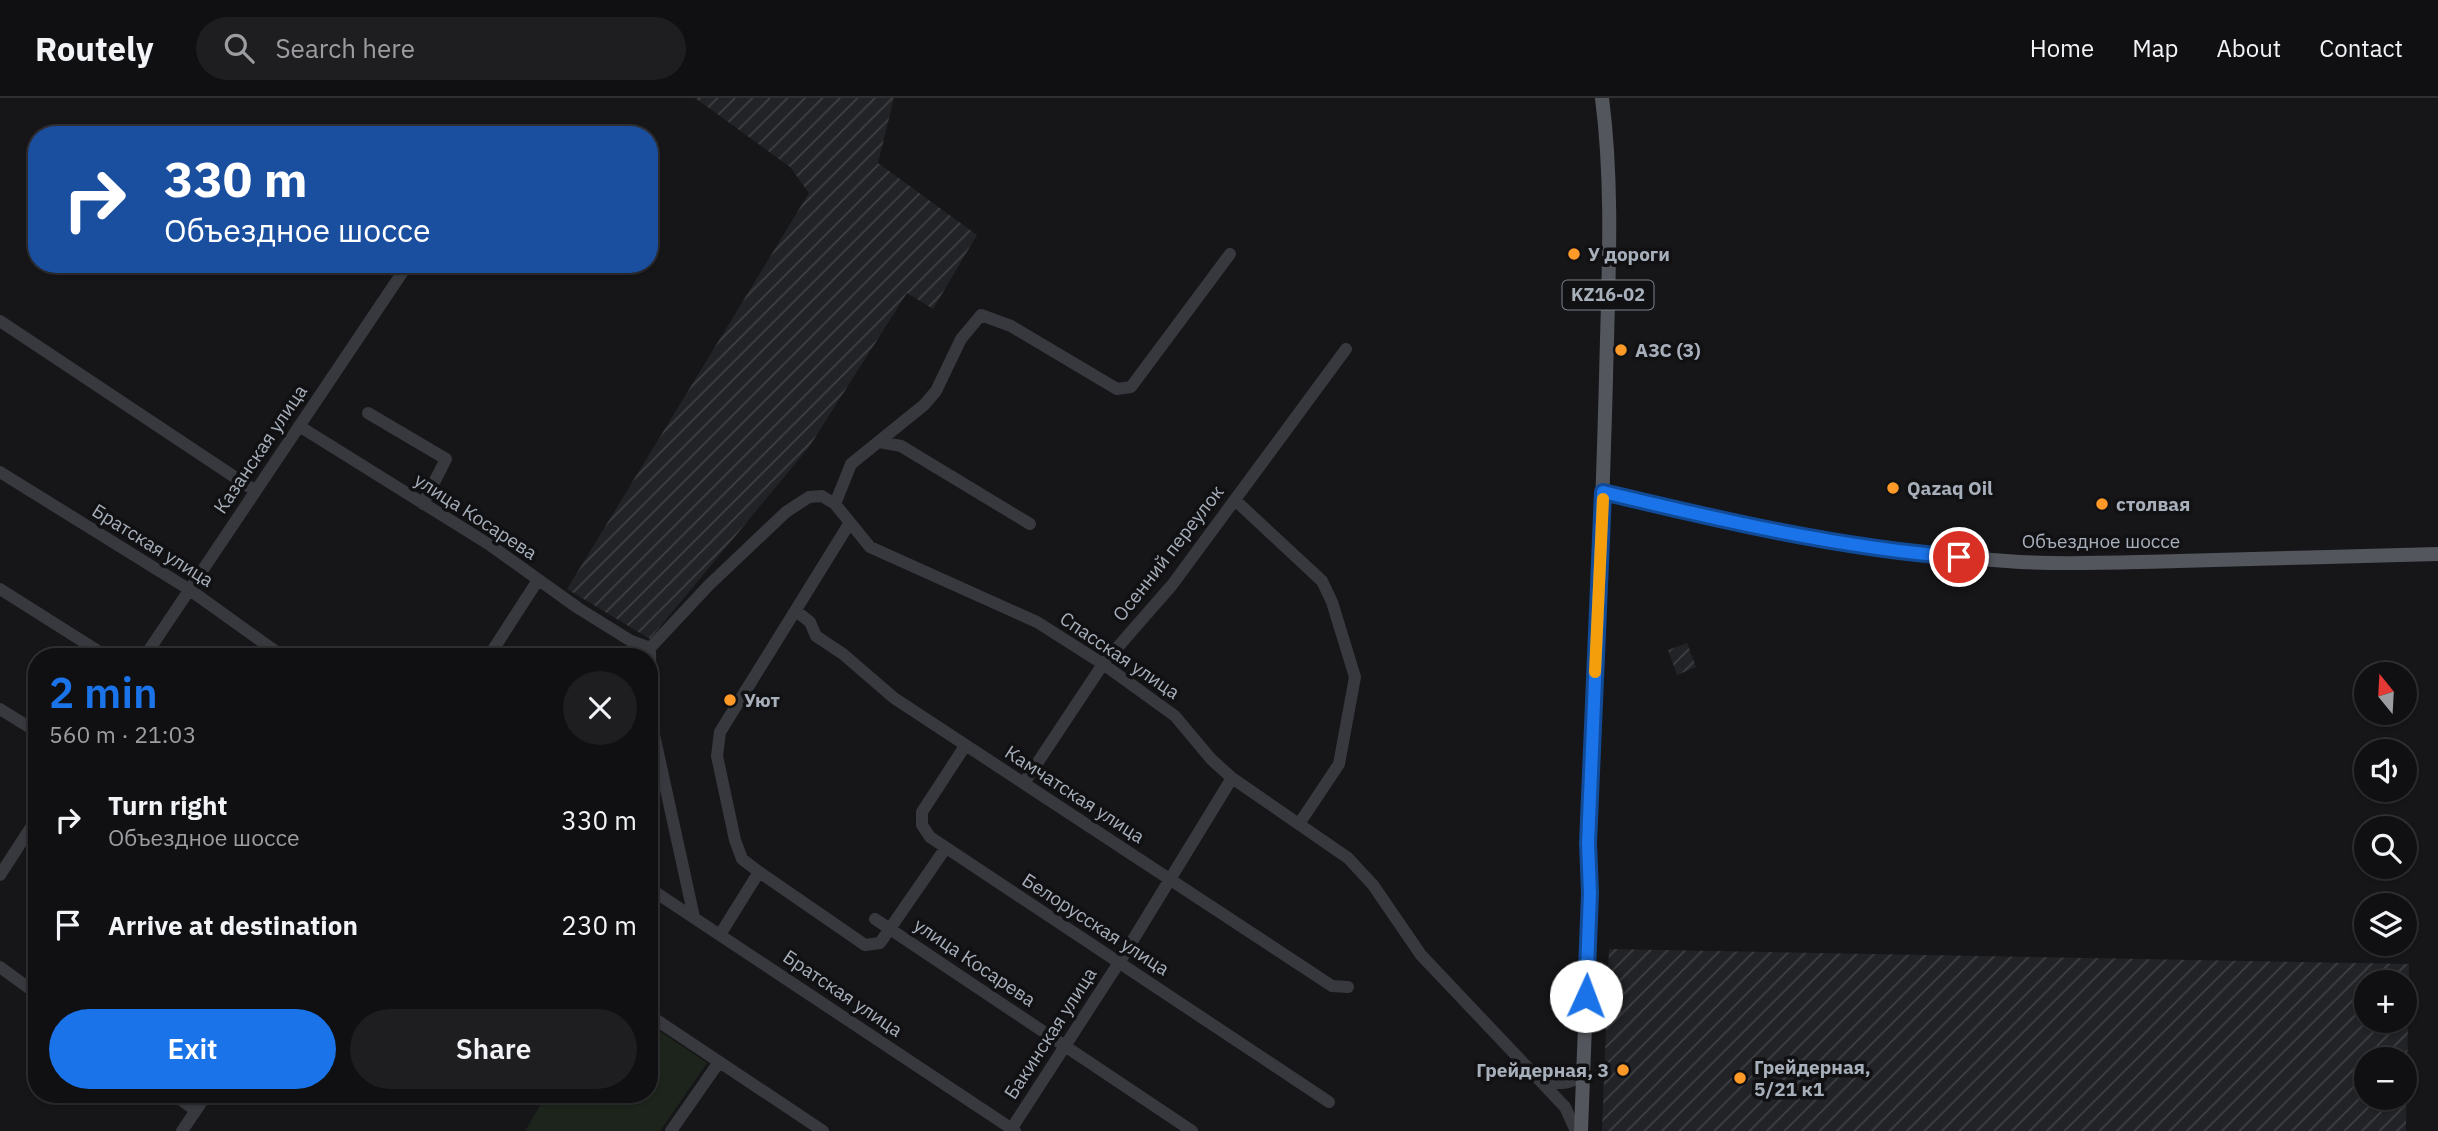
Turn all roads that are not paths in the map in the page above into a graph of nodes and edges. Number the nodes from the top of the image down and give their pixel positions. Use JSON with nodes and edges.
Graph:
{"nodes":[{"id":1,"x":1602,"y":98,"type":"edge"},
{"id":2,"x":1230,"y":254,"type":"dead end"},
{"id":3,"x":402,"y":273,"type":"edge"},
{"id":4,"x":0,"y":321,"type":"edge"},
{"id":5,"x":1346,"y":349,"type":"dead end"},
{"id":6,"x":368,"y":412,"type":"dead end"},
{"id":7,"x":299,"y":426,"type":"junction"},
{"id":8,"x":879,"y":442,"type":"junction"},
{"id":9,"x":0,"y":471,"type":"edge"},
{"id":10,"x":254,"y":490,"type":"junction"},
{"id":11,"x":1603,"y":492,"type":"junction"},
{"id":12,"x":1236,"y":500,"type":"junction"},
{"id":13,"x":423,"y":504,"type":"junction"},
{"id":14,"x":835,"y":504,"type":"junction"},
{"id":15,"x":849,"y":524,"type":"junction"},
{"id":16,"x":1030,"y":524,"type":"dead end"},
{"id":17,"x":2438,"y":554,"type":"edge"},
{"id":18,"x":538,"y":580,"type":"junction"},
{"id":19,"x":0,"y":589,"type":"edge"},
{"id":20,"x":190,"y":590,"type":"junction"},
{"id":21,"x":796,"y":611,"type":"junction"},
{"id":22,"x":93,"y":648,"type":"edge"},
{"id":23,"x":150,"y":648,"type":"edge"},
{"id":24,"x":271,"y":648,"type":"edge"},
{"id":25,"x":494,"y":648,"type":"edge"},
{"id":26,"x":650,"y":648,"type":"joint"},
{"id":27,"x":1103,"y":664,"type":"junction"},
{"id":28,"x":0,"y":709,"type":"edge"},
{"id":29,"x":28,"y":726,"type":"edge"},
{"id":30,"x":965,"y":746,"type":"junction"},
{"id":31,"x":658,"y":749,"type":"edge"},
{"id":32,"x":1231,"y":778,"type":"junction"},
{"id":33,"x":1024,"y":783,"type":"junction"},
{"id":34,"x":1299,"y":824,"type":"junction"},
{"id":35,"x":28,"y":832,"type":"edge"},
{"id":36,"x":945,"y":849,"type":"junction"},
{"id":37,"x":759,"y":872,"type":"junction"},
{"id":38,"x":0,"y":875,"type":"edge"},
{"id":39,"x":1169,"y":879,"type":"junction"},
{"id":40,"x":658,"y":894,"type":"edge"},
{"id":41,"x":694,"y":917,"type":"junction"},
{"id":42,"x":876,"y":919,"type":"dead end"},
{"id":43,"x":891,"y":929,"type":"junction"},
{"id":44,"x":721,"y":933,"type":"junction"},
{"id":45,"x":1120,"y":961,"type":"junction"},
{"id":46,"x":0,"y":967,"type":"edge"},
{"id":47,"x":28,"y":987,"type":"edge"},
{"id":48,"x":1348,"y":987,"type":"dead end"},
{"id":49,"x":658,"y":1021,"type":"edge"},
{"id":50,"x":1065,"y":1045,"type":"junction"},
{"id":51,"x":719,"y":1062,"type":"junction"},
{"id":52,"x":1583,"y":1073,"type":"junction"},
{"id":53,"x":1536,"y":1076,"type":"junction"},
{"id":54,"x":1329,"y":1102,"type":"dead end"},
{"id":55,"x":185,"y":1103,"type":"edge"},
{"id":56,"x":200,"y":1103,"type":"edge"},
{"id":57,"x":195,"y":1110,"type":"junction"},
{"id":58,"x":1012,"y":1130,"type":"edge"},
{"id":59,"x":181,"y":1131,"type":"edge"},
{"id":60,"x":671,"y":1131,"type":"edge"},
{"id":61,"x":823,"y":1131,"type":"edge"},
{"id":62,"x":1192,"y":1131,"type":"edge"},
{"id":63,"x":1579,"y":1131,"type":"edge"}],
"edges":[{"from":1,"to":11,"type":"main road","number":"KZ16-02"},
{"from":2,"to":8,"type":"street"},
{"from":3,"to":7,"type":"street","name":"Казанская улица"},
{"from":4,"to":10,"type":"street"},
{"from":5,"to":12,"type":"street","name":"Осенний переулок"},
{"from":6,"to":13,"type":"street"},
{"from":7,"to":10,"type":"street","name":"Казанская улица"},
{"from":7,"to":13,"type":"street","name":"улица Косарева"},
{"from":8,"to":14,"type":"street"},
{"from":8,"to":16,"type":"street"},
{"from":9,"to":20,"type":"street","name":"Братская улица"},
{"from":10,"to":20,"type":"street","name":"Казанская улица"},
{"from":11,"to":17,"type":"main road","name":"Объездное шоссе"},
{"from":11,"to":52,"type":"main road","number":"KZ16-02"},
{"from":12,"to":27,"type":"street","name":"Осенний переулок"},
{"from":12,"to":34,"type":"street"},
{"from":13,"to":18,"type":"street","name":"улица Косарева"},
{"from":14,"to":15,"type":"street","name":"Спасская улица"},
{"from":14,"to":26,"type":"street"},
{"from":15,"to":21,"type":"street"},
{"from":15,"to":27,"type":"street","name":"Спасская улица"},
{"from":18,"to":25,"type":"street"},
{"from":18,"to":26,"type":"street","name":"улица Косарева"},
{"from":19,"to":22,"type":"street"},
{"from":20,"to":23,"type":"street","name":"Казанская улица"},
{"from":20,"to":24,"type":"street","name":"Братская улица"},
{"from":21,"to":30,"type":"street","name":"Камчатская улица"},
{"from":21,"to":37,"type":"street"},
{"from":27,"to":32,"type":"street","name":"Спасская улица"},
{"from":27,"to":33,"type":"street","name":"Осенний переулок"},
{"from":28,"to":29,"type":"street"},
{"from":30,"to":33,"type":"street","name":"Камчатская улица"},
{"from":30,"to":36,"type":"street","name":"Белорусская улица"},
{"from":31,"to":41,"type":"street"},
{"from":32,"to":34,"type":"street","name":"Спасская улица"},
{"from":32,"to":39,"type":"street","name":"Бакинская улица"},
{"from":33,"to":39,"type":"street","name":"Камчатская улица"},
{"from":34,"to":53,"type":"street","name":"Спасская улица"},
{"from":35,"to":38,"type":"street"},
{"from":36,"to":43,"type":"street"},
{"from":36,"to":45,"type":"street","name":"Белорусская улица"},
{"from":37,"to":43,"type":"street"},
{"from":37,"to":44,"type":"street"},
{"from":39,"to":45,"type":"street","name":"Бакинская улица"},
{"from":39,"to":48,"type":"street","name":"Камчатская улица"},
{"from":40,"to":41,"type":"street","name":"Братская улица"},
{"from":41,"to":44,"type":"street","name":"Братская улица"},
{"from":42,"to":43,"type":"street","name":"улица Косарева"},
{"from":43,"to":50,"type":"street","name":"улица Косарева"},
{"from":44,"to":58,"type":"street","name":"Братская улица"},
{"from":45,"to":50,"type":"street","name":"Бакинская улица"},
{"from":45,"to":54,"type":"street","name":"Белорусская улица"},
{"from":46,"to":47,"type":"street"},
{"from":49,"to":51,"type":"street"},
{"from":50,"to":58,"type":"street","name":"Бакинская улица"},
{"from":50,"to":62,"type":"street","name":"улица Косарева"},
{"from":51,"to":60,"type":"street"},
{"from":51,"to":61,"type":"street"},
{"from":52,"to":53,"type":"street"},
{"from":52,"to":63,"type":"main road","number":"KZ16-02"},
{"from":53,"to":63,"type":"street","name":"Спасская улица"},
{"from":55,"to":57,"type":"street"},
{"from":56,"to":57,"type":"street"},
{"from":57,"to":59,"type":"street"}]}
